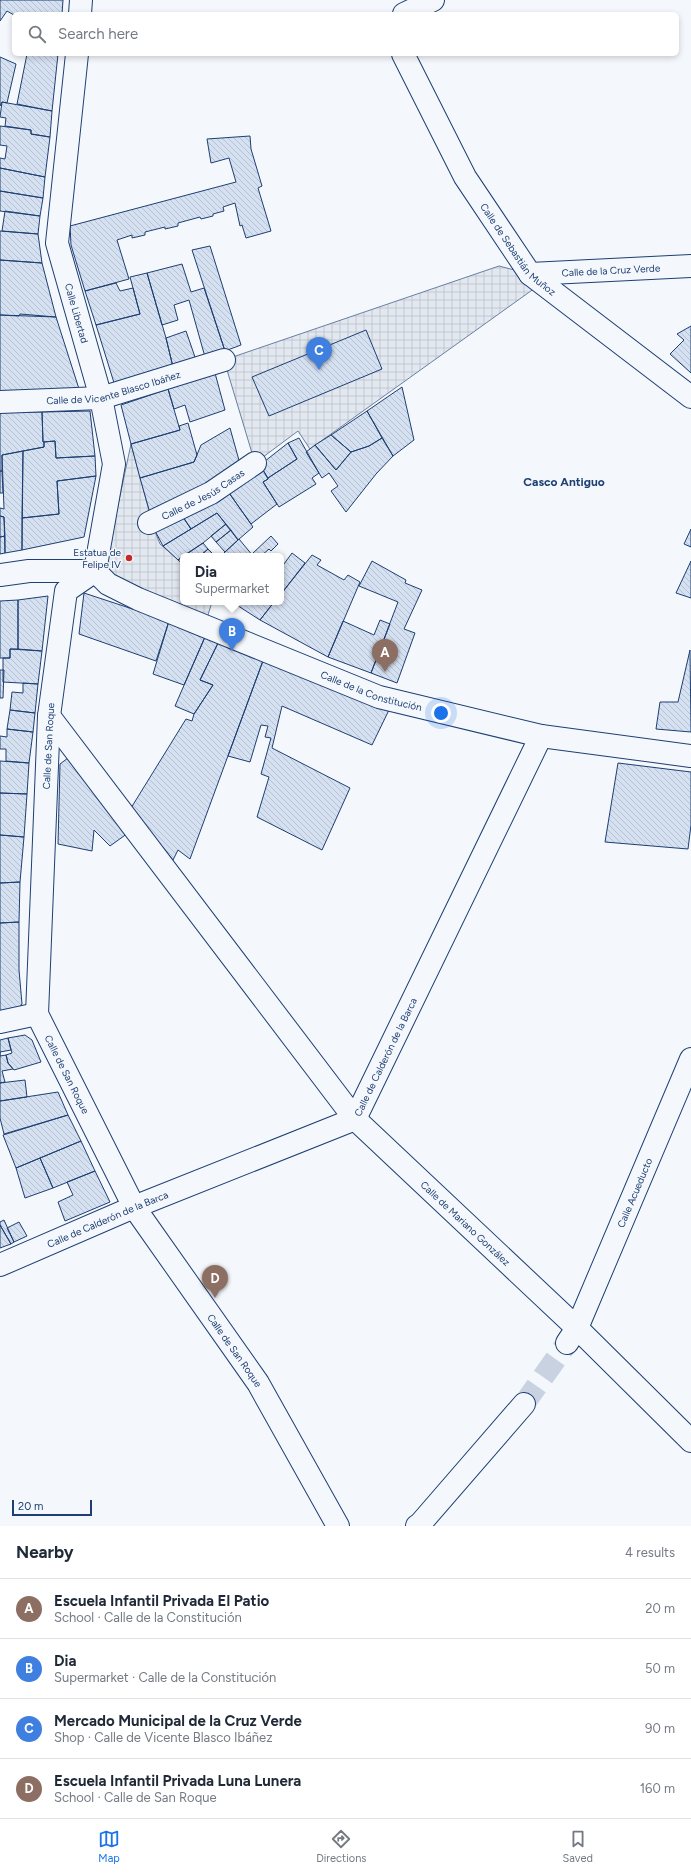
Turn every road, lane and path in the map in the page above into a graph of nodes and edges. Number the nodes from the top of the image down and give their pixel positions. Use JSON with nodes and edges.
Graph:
{"nodes":[{"id":1,"x":81,"y":0,"type":"edge"},
{"id":2,"x":433,"y":0,"type":"edge"},
{"id":3,"x":80,"y":12,"type":"edge"},
{"id":4,"x":408,"y":12,"type":"edge"},
{"id":5,"x":76,"y":56,"type":"edge"},
{"id":6,"x":404,"y":56,"type":"edge"},
{"id":7,"x":691,"y":266,"type":"edge"},
{"id":8,"x":530,"y":274,"type":"junction"},
{"id":9,"x":224,"y":360,"type":"dead end"},
{"id":10,"x":691,"y":397,"type":"edge"},
{"id":11,"x":101,"y":398,"type":"junction"},
{"id":12,"x":0,"y":402,"type":"edge"},
{"id":13,"x":255,"y":462,"type":"dead end"},
{"id":14,"x":148,"y":523,"type":"dead end"},
{"id":15,"x":95,"y":571,"type":"junction"},
{"id":16,"x":0,"y":575,"type":"edge"},
{"id":17,"x":48,"y":716,"type":"junction"},
{"id":18,"x":541,"y":736,"type":"junction"},
{"id":19,"x":691,"y":756,"type":"edge"},
{"id":20,"x":37,"y":1014,"type":"junction"},
{"id":21,"x":0,"y":1022,"type":"edge"},
{"id":22,"x":691,"y":1059,"type":"edge"},
{"id":23,"x":683,"y":1102,"type":"edge"},
{"id":24,"x":355,"y":1119,"type":"junction"},
{"id":25,"x":134,"y":1207,"type":"junction"},
{"id":26,"x":0,"y":1265,"type":"edge"},
{"id":27,"x":572,"y":1335,"type":"junction"},
{"id":28,"x":524,"y":1404,"type":"tunnel mouth"},
{"id":29,"x":691,"y":1441,"type":"edge"},
{"id":30,"x":338,"y":1526,"type":"edge"},
{"id":31,"x":417,"y":1526,"type":"edge"}],
"edges":[{"from":1,"to":3,"type":"street"},
{"from":2,"to":4,"type":"street"},
{"from":5,"to":11,"type":"street","name":"Calle Libertad"},
{"from":6,"to":8,"type":"street","name":"Calle de Sebastián Muñoz"},
{"from":7,"to":8,"type":"street","name":"Calle de la Cruz Verde"},
{"from":8,"to":10,"type":"street","name":"Calle de Sebastián Muñoz"},
{"from":9,"to":11,"type":"street","name":"Calle de Vicente Blasco Ibáñez"},
{"from":11,"to":12,"type":"street","name":"Calle de Vicente Blasco Ibáñez"},
{"from":11,"to":15,"type":"street","name":"Calle Libertad"},
{"from":13,"to":14,"type":"street","name":"Calle de Jesús Casas"},
{"from":15,"to":16,"type":"street"},
{"from":15,"to":17,"type":"street","name":"Calle de San Roque"},
{"from":15,"to":18,"type":"street","name":"Calle de la Constitución"},
{"from":17,"to":20,"type":"street","name":"Calle de San Roque"},
{"from":17,"to":24,"type":"street","name":"Calle de Mariano González"},
{"from":18,"to":19,"type":"street","name":"Calle de la Constitución"},
{"from":18,"to":24,"type":"street","name":"Calle de Calderón de la Barca"},
{"from":20,"to":21,"type":"street"},
{"from":20,"to":25,"type":"street","name":"Calle de San Roque"},
{"from":22,"to":23,"type":"street","name":"Calle Acueducto"},
{"from":23,"to":27,"type":"street","name":"Calle Acueducto"},
{"from":24,"to":25,"type":"street","name":"Calle de Calderón de la Barca"},
{"from":24,"to":27,"type":"street","name":"Calle de Mariano González"},
{"from":25,"to":26,"type":"street","name":"Calle de Calderón de la Barca"},
{"from":25,"to":30,"type":"street","name":"Calle de San Roque"},
{"from":27,"to":29,"type":"street","name":"Calle de Mariano González"},
{"from":28,"to":31,"type":"street"}]}
